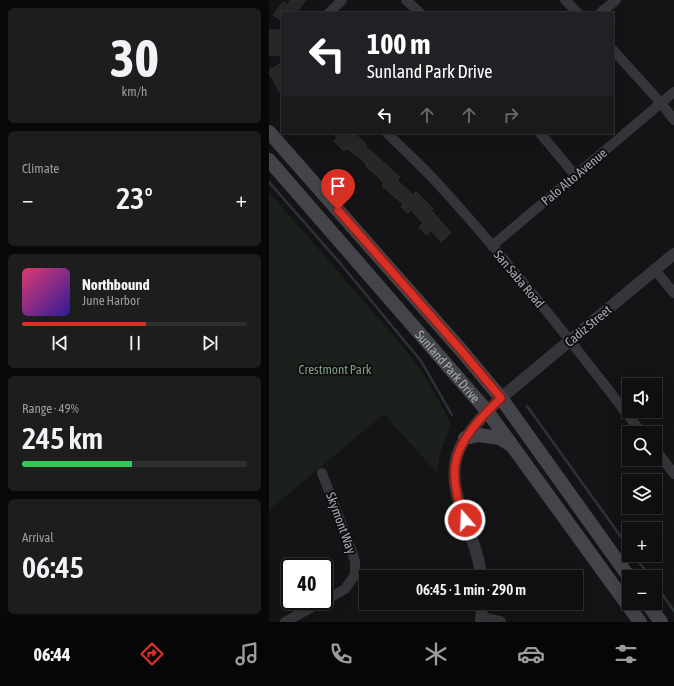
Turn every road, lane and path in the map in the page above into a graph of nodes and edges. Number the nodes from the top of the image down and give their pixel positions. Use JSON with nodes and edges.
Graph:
{"nodes":[{"id":1,"x":342,"y":0,"type":"edge"},
{"id":2,"x":406,"y":0,"type":"edge"},
{"id":3,"x":565,"y":0,"type":"edge"},
{"id":4,"x":616,"y":0,"type":"edge"},
{"id":5,"x":330,"y":12,"type":"edge"},
{"id":6,"x":419,"y":12,"type":"edge"},
{"id":7,"x":577,"y":12,"type":"edge"},
{"id":8,"x":601,"y":12,"type":"edge"},
{"id":9,"x":614,"y":51,"type":"edge"},
{"id":10,"x":674,"y":92,"type":"edge"},
{"id":11,"x":661,"y":103,"type":"junction"},
{"id":12,"x":674,"y":120,"type":"edge"},
{"id":13,"x":269,"y":132,"type":"edge"},
{"id":14,"x":388,"y":134,"type":"edge"},
{"id":15,"x":541,"y":134,"type":"edge"},
{"id":16,"x":269,"y":160,"type":"edge"},
{"id":17,"x":575,"y":175,"type":"junction"},
{"id":18,"x":492,"y":246,"type":"junction"},
{"id":19,"x":674,"y":254,"type":"edge"},
{"id":20,"x":655,"y":270,"type":"junction"},
{"id":21,"x":674,"y":293,"type":"edge"},
{"id":22,"x":571,"y":340,"type":"junction"},
{"id":23,"x":501,"y":398,"type":"junction"},
{"id":24,"x":487,"y":411,"type":"junction"},
{"id":25,"x":637,"y":426,"type":"edge"},
{"id":26,"x":465,"y":438,"type":"junction"},
{"id":27,"x":511,"y":445,"type":"junction"},
{"id":28,"x":662,"y":458,"type":"edge"},
{"id":29,"x":322,"y":473,"type":"dead end"},
{"id":30,"x":674,"y":474,"type":"edge"},
{"id":31,"x":480,"y":570,"type":"edge"},
{"id":32,"x":624,"y":570,"type":"edge"},
{"id":33,"x":333,"y":596,"type":"edge"},
{"id":34,"x":307,"y":610,"type":"edge"},
{"id":35,"x":482,"y":610,"type":"edge"},
{"id":36,"x":652,"y":610,"type":"edge"},
{"id":37,"x":481,"y":620,"type":"edge"},
{"id":38,"x":285,"y":622,"type":"edge"},
{"id":39,"x":500,"y":622,"type":"edge"},
{"id":40,"x":641,"y":622,"type":"edge"},
{"id":41,"x":661,"y":622,"type":"edge"}],
"edges":[{"from":1,"to":5,"type":"street"},
{"from":2,"to":6,"type":"street"},
{"from":3,"to":7,"type":"street"},
{"from":4,"to":8,"type":"street"},
{"from":9,"to":11,"type":"street"},
{"from":10,"to":11,"type":"street","name":"Palo Alto Avenue"},
{"from":11,"to":12,"type":"street"},
{"from":11,"to":17,"type":"street","name":"Palo Alto Avenue"},
{"from":13,"to":23,"type":"main road","name":"Sunland Park Drive"},
{"from":14,"to":18,"type":"street","name":"San Saba Road"},
{"from":15,"to":17,"type":"street"},
{"from":16,"to":24,"type":"main road","name":"Sunland Park Drive"},
{"from":17,"to":18,"type":"street","name":"Palo Alto Avenue"},
{"from":18,"to":22,"type":"street","name":"San Saba Road"},
{"from":19,"to":20,"type":"street","name":"Cadiz Street"},
{"from":20,"to":21,"type":"street"},
{"from":20,"to":22,"type":"street","name":"Cadiz Street"},
{"from":22,"to":23,"type":"street","name":"Cadiz Street"},
{"from":22,"to":25,"type":"street","name":"San Saba Road"},
{"from":23,"to":24,"type":"street","name":"Cadiz Street"},
{"from":23,"to":32,"type":"main road","name":"Sunland Park Drive"},
{"from":24,"to":26,"type":"street","name":"Cadiz Street"},
{"from":24,"to":27,"type":"main road","name":"Sunland Park Drive"},
{"from":26,"to":27,"type":"main road"},
{"from":26,"to":31,"type":"street","name":"Cadiz Street"},
{"from":27,"to":40,"type":"main road","name":"Sunland Park Drive"},
{"from":28,"to":30,"type":"street"},
{"from":29,"to":33,"type":"street","name":"Skymont Way"},
{"from":34,"to":38,"type":"street"},
{"from":35,"to":37,"type":"street"},
{"from":36,"to":41,"type":"main road"},
{"from":37,"to":39,"type":"street"}]}
